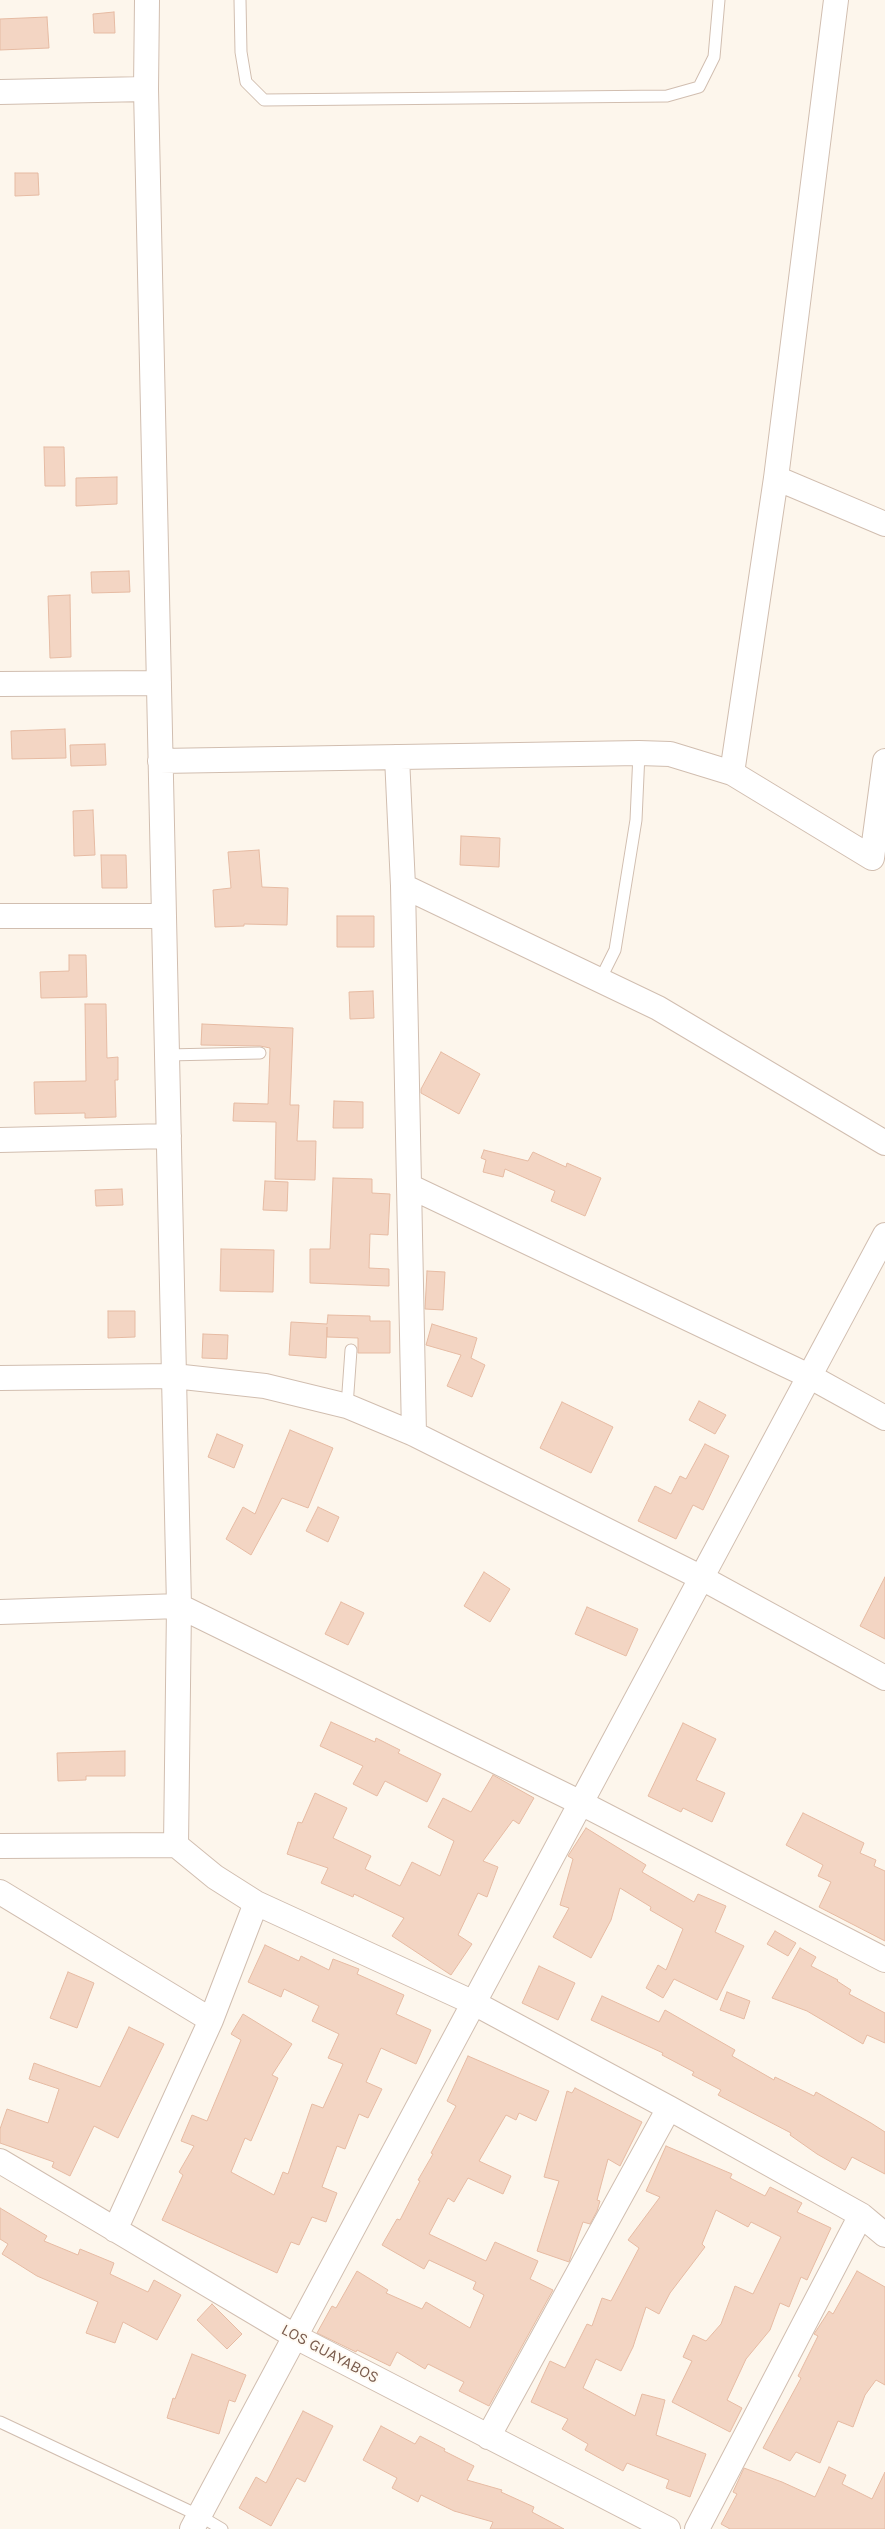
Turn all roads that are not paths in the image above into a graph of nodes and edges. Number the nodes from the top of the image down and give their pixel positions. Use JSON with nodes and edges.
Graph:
{"nodes":[{"id":1,"x":147,"y":0,"type":"edge"},
{"id":2,"x":240,"y":0,"type":"edge"},
{"id":3,"x":720,"y":0,"type":"edge"},
{"id":4,"x":836,"y":0,"type":"edge"},
{"id":5,"x":146,"y":89,"type":"junction"},
{"id":6,"x":0,"y":92,"type":"edge"},
{"id":7,"x":776,"y":478,"type":"junction"},
{"id":8,"x":885,"y":524,"type":"edge"},
{"id":9,"x":159,"y":683,"type":"junction"},
{"id":10,"x":0,"y":684,"type":"edge"},
{"id":11,"x":640,"y":752,"type":"junction"},
{"id":12,"x":397,"y":757,"type":"junction"},
{"id":13,"x":160,"y":761,"type":"junction"},
{"id":14,"x":885,"y":761,"type":"edge"},
{"id":15,"x":732,"y":773,"type":"junction"},
{"id":16,"x":879,"y":861,"type":"edge"},
{"id":17,"x":403,"y":886,"type":"junction"},
{"id":18,"x":0,"y":916,"type":"edge"},
{"id":19,"x":164,"y":916,"type":"junction"},
{"id":20,"x":600,"y":980,"type":"junction"},
{"id":21,"x":260,"y":1053,"type":"dead end"},
{"id":22,"x":167,"y":1055,"type":"junction"},
{"id":23,"x":168,"y":1136,"type":"junction"},
{"id":24,"x":0,"y":1140,"type":"edge"},
{"id":25,"x":885,"y":1143,"type":"edge"},
{"id":26,"x":409,"y":1186,"type":"junction"},
{"id":27,"x":885,"y":1235,"type":"edge"},
{"id":28,"x":351,"y":1350,"type":"dead end"},
{"id":29,"x":174,"y":1376,"type":"junction"},
{"id":30,"x":809,"y":1376,"type":"junction"},
{"id":31,"x":0,"y":1378,"type":"edge"},
{"id":32,"x":347,"y":1406,"type":"junction"},
{"id":33,"x":885,"y":1418,"type":"edge"},
{"id":34,"x":414,"y":1434,"type":"junction"},
{"id":35,"x":700,"y":1577,"type":"junction"},
{"id":36,"x":179,"y":1606,"type":"junction"},
{"id":37,"x":0,"y":1612,"type":"edge"},
{"id":38,"x":885,"y":1678,"type":"edge"},
{"id":39,"x":581,"y":1803,"type":"junction"},
{"id":40,"x":176,"y":1845,"type":"junction"},
{"id":41,"x":0,"y":1846,"type":"edge"},
{"id":42,"x":0,"y":1892,"type":"edge"},
{"id":43,"x":256,"y":1902,"type":"junction"},
{"id":44,"x":885,"y":1960,"type":"edge"},
{"id":45,"x":474,"y":2003,"type":"junction"},
{"id":46,"x":211,"y":2020,"type":"junction"},
{"id":47,"x":669,"y":2108,"type":"junction"},
{"id":48,"x":0,"y":2161,"type":"edge"},
{"id":49,"x":861,"y":2215,"type":"junction"},
{"id":50,"x":115,"y":2230,"type":"junction"},
{"id":51,"x":885,"y":2235,"type":"edge"},
{"id":52,"x":296,"y":2337,"type":"junction"},
{"id":53,"x":0,"y":2422,"type":"edge"},
{"id":54,"x":488,"y":2437,"type":"junction"},
{"id":55,"x":196,"y":2523,"type":"edge"},
{"id":56,"x":222,"y":2529,"type":"edge"},
{"id":57,"x":668,"y":2529,"type":"edge"},
{"id":58,"x":697,"y":2529,"type":"edge"}],
"edges":[{"from":1,"to":5,"type":"street"},
{"from":2,"to":3,"type":"lane"},
{"from":4,"to":7,"type":"street"},
{"from":5,"to":6,"type":"street"},
{"from":5,"to":9,"type":"street"},
{"from":7,"to":8,"type":"street"},
{"from":7,"to":15,"type":"street"},
{"from":9,"to":10,"type":"street"},
{"from":9,"to":13,"type":"street"},
{"from":11,"to":12,"type":"street"},
{"from":11,"to":15,"type":"street"},
{"from":11,"to":20,"type":"lane"},
{"from":12,"to":13,"type":"street"},
{"from":12,"to":17,"type":"street"},
{"from":13,"to":19,"type":"street"},
{"from":14,"to":16,"type":"street"},
{"from":15,"to":16,"type":"street"},
{"from":17,"to":20,"type":"street"},
{"from":17,"to":26,"type":"street"},
{"from":18,"to":19,"type":"street"},
{"from":19,"to":22,"type":"street"},
{"from":20,"to":25,"type":"street"},
{"from":21,"to":22,"type":"lane"},
{"from":22,"to":23,"type":"street"},
{"from":23,"to":24,"type":"street"},
{"from":23,"to":29,"type":"street"},
{"from":26,"to":30,"type":"street"},
{"from":26,"to":34,"type":"street"},
{"from":27,"to":30,"type":"street"},
{"from":28,"to":32,"type":"lane"},
{"from":29,"to":31,"type":"street"},
{"from":29,"to":32,"type":"street"},
{"from":29,"to":36,"type":"street"},
{"from":30,"to":33,"type":"street"},
{"from":30,"to":35,"type":"street"},
{"from":32,"to":34,"type":"street"},
{"from":34,"to":35,"type":"street"},
{"from":35,"to":38,"type":"street"},
{"from":35,"to":39,"type":"street"},
{"from":36,"to":37,"type":"street"},
{"from":36,"to":39,"type":"street"},
{"from":36,"to":40,"type":"street"},
{"from":39,"to":44,"type":"street"},
{"from":39,"to":45,"type":"street"},
{"from":40,"to":41,"type":"street"},
{"from":40,"to":43,"type":"street"},
{"from":42,"to":46,"type":"street"},
{"from":43,"to":45,"type":"street"},
{"from":43,"to":46,"type":"street"},
{"from":45,"to":47,"type":"street"},
{"from":45,"to":52,"type":"street"},
{"from":46,"to":50,"type":"street"},
{"from":47,"to":49,"type":"street"},
{"from":47,"to":54,"type":"street"},
{"from":48,"to":50,"type":"street","name":"LOS GUAYABOS"},
{"from":49,"to":51,"type":"street"},
{"from":49,"to":58,"type":"street"},
{"from":50,"to":52,"type":"street","name":"LOS GUAYABOS"},
{"from":52,"to":54,"type":"street","name":"LOS GUAYABOS"},
{"from":52,"to":55,"type":"street"},
{"from":53,"to":55,"type":"lane"},
{"from":54,"to":57,"type":"street","name":"LOS GUAYABOS"},
{"from":55,"to":56,"type":"lane"}]}
